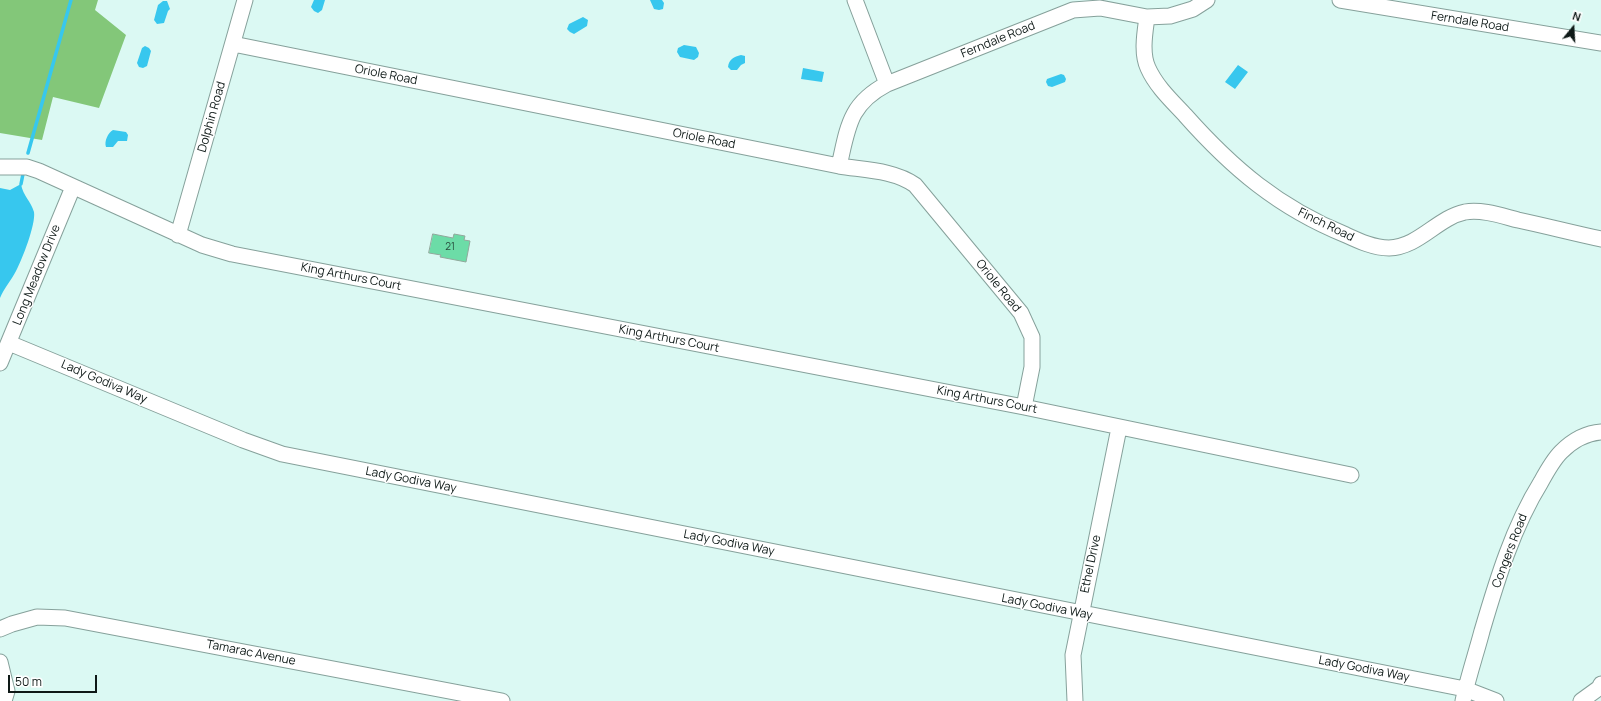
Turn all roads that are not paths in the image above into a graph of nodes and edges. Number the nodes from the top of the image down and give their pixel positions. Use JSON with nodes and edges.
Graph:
{"nodes":[{"id":1,"x":245,"y":0,"type":"edge"},
{"id":2,"x":855,"y":0,"type":"edge"},
{"id":3,"x":1207,"y":0,"type":"edge"},
{"id":4,"x":1340,"y":0,"type":"edge"},
{"id":5,"x":1147,"y":17,"type":"junction"},
{"id":6,"x":1601,"y":43,"type":"edge"},
{"id":7,"x":233,"y":44,"type":"junction"},
{"id":8,"x":887,"y":84,"type":"junction"},
{"id":9,"x":839,"y":166,"type":"junction"},
{"id":10,"x":0,"y":167,"type":"edge"},
{"id":11,"x":73,"y":187,"type":"junction"},
{"id":12,"x":178,"y":235,"type":"junction"},
{"id":13,"x":1601,"y":239,"type":"edge"},
{"id":14,"x":9,"y":343,"type":"junction"},
{"id":15,"x":0,"y":363,"type":"edge"},
{"id":16,"x":1024,"y":407,"type":"junction"},
{"id":17,"x":1119,"y":428,"type":"junction"},
{"id":18,"x":1601,"y":432,"type":"edge"},
{"id":19,"x":1351,"y":475,"type":"dead end"},
{"id":20,"x":1081,"y":614,"type":"junction"},
{"id":21,"x":0,"y":629,"type":"edge"},
{"id":22,"x":0,"y":662,"type":"edge"},
{"id":23,"x":1601,"y":684,"type":"edge"},
{"id":24,"x":1464,"y":695,"type":"edge"},
{"id":25,"x":4,"y":701,"type":"edge"},
{"id":26,"x":502,"y":701,"type":"edge"},
{"id":27,"x":1075,"y":701,"type":"edge"},
{"id":28,"x":1496,"y":701,"type":"edge"},
{"id":29,"x":1581,"y":701,"type":"edge"}],
"edges":[{"from":1,"to":7,"type":"street","name":"Dolphin Road"},
{"from":2,"to":8,"type":"street"},
{"from":3,"to":5,"type":"street","name":"Ferndale Road"},
{"from":4,"to":6,"type":"street","name":"Ferndale Road"},
{"from":5,"to":8,"type":"street","name":"Ferndale Road"},
{"from":5,"to":13,"type":"street","name":"Finch Road"},
{"from":7,"to":9,"type":"street","name":"Oriole Road"},
{"from":7,"to":12,"type":"street","name":"Dolphin Road"},
{"from":8,"to":9,"type":"street","name":"Ferndale Road"},
{"from":9,"to":16,"type":"street","name":"Oriole Road"},
{"from":10,"to":11,"type":"street","name":"King Arthurs Court"},
{"from":11,"to":12,"type":"street","name":"King Arthurs Court"},
{"from":11,"to":14,"type":"street","name":"Long Meadow Drive"},
{"from":12,"to":16,"type":"street","name":"King Arthurs Court"},
{"from":14,"to":15,"type":"street","name":"Long Meadow Drive"},
{"from":14,"to":20,"type":"street","name":"Lady Godiva Way"},
{"from":16,"to":17,"type":"street","name":"King Arthurs Court"},
{"from":17,"to":19,"type":"street","name":"King Arthurs Court"},
{"from":17,"to":20,"type":"street","name":"Ethel Drive"},
{"from":18,"to":24,"type":"street","name":"Congers Road"},
{"from":20,"to":24,"type":"street","name":"Lady Godiva Way"},
{"from":20,"to":27,"type":"street","name":"Ethel Drive"},
{"from":21,"to":26,"type":"street","name":"Tamarac Avenue"},
{"from":22,"to":25,"type":"street"},
{"from":23,"to":29,"type":"street"},
{"from":24,"to":28,"type":"street","name":"Lady Godiva Way"}]}
